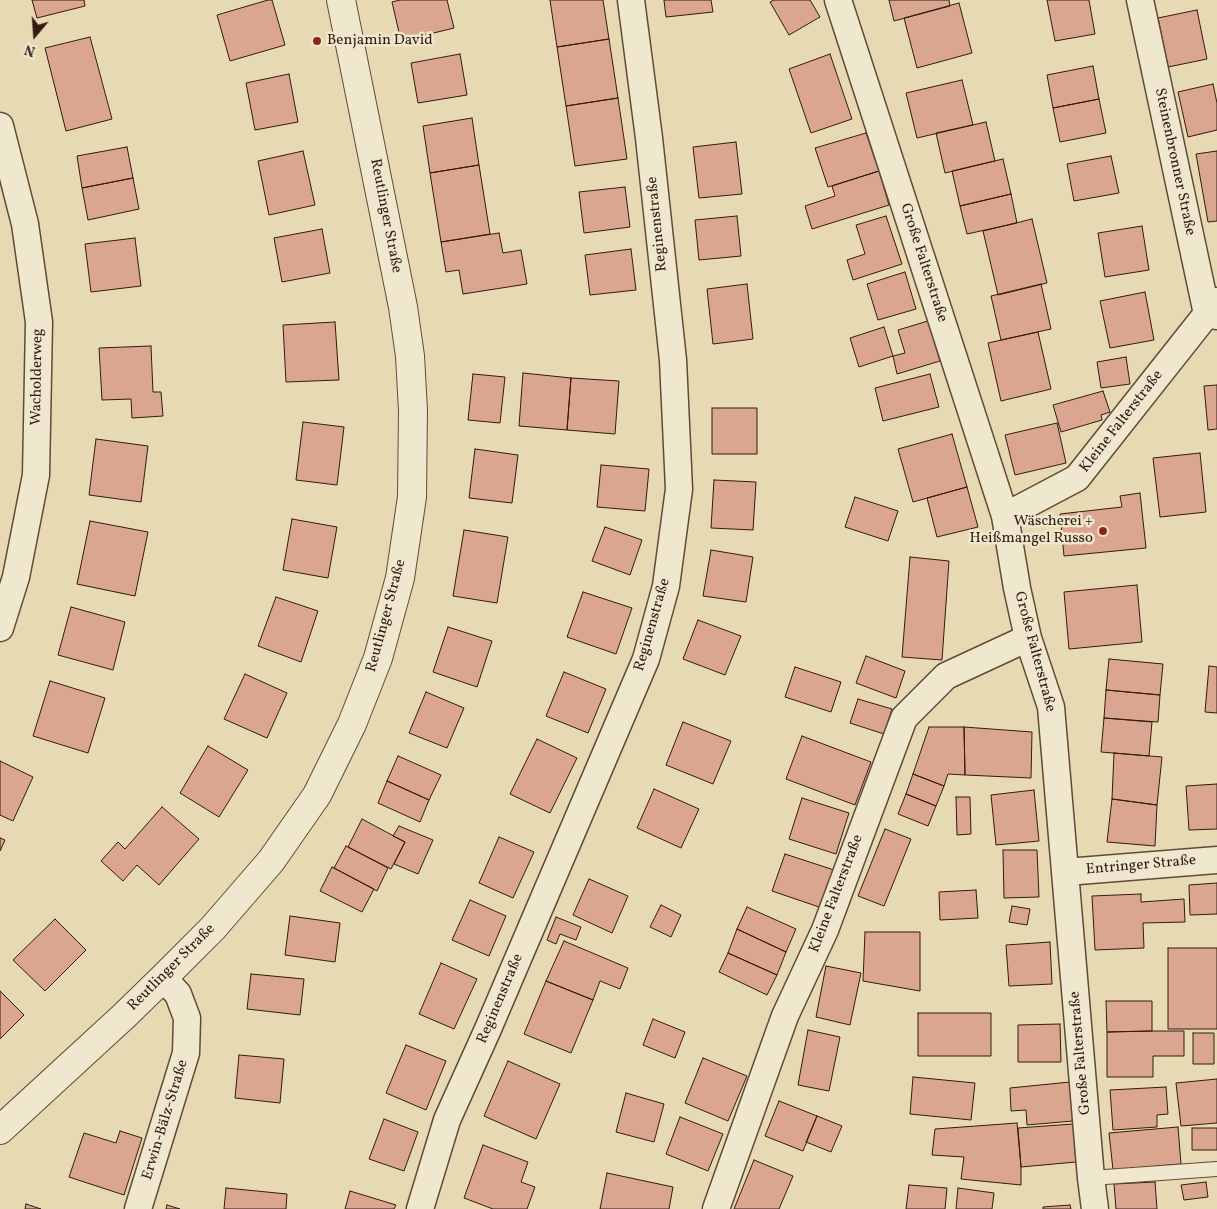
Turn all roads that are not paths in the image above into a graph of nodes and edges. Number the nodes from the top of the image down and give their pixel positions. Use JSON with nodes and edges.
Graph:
{"nodes":[{"id":1,"x":341,"y":0,"type":"edge"},
{"id":2,"x":631,"y":0,"type":"edge"},
{"id":3,"x":838,"y":0,"type":"edge"},
{"id":4,"x":1140,"y":0,"type":"edge"},
{"id":5,"x":0,"y":126,"type":"edge"},
{"id":6,"x":1214,"y":310,"type":"edge"},
{"id":7,"x":1006,"y":516,"type":"junction"},
{"id":8,"x":0,"y":628,"type":"edge"},
{"id":9,"x":1028,"y":638,"type":"junction"},
{"id":10,"x":1217,"y":860,"type":"edge"},
{"id":11,"x":1066,"y":872,"type":"junction"},
{"id":12,"x":163,"y":978,"type":"junction"},
{"id":13,"x":0,"y":1130,"type":"edge"},
{"id":14,"x":1217,"y":1169,"type":"edge"},
{"id":15,"x":1091,"y":1178,"type":"junction"},
{"id":16,"x":138,"y":1209,"type":"edge"},
{"id":17,"x":420,"y":1209,"type":"edge"},
{"id":18,"x":716,"y":1209,"type":"edge"},
{"id":19,"x":1095,"y":1209,"type":"edge"}],
"edges":[{"from":1,"to":12,"type":"street","name":"Reutlinger Straße"},
{"from":2,"to":17,"type":"street","name":"Reginenstraße"},
{"from":3,"to":7,"type":"street","name":"Große Falterstraße"},
{"from":4,"to":6,"type":"street","name":"Steinenbronner Straße"},
{"from":5,"to":8,"type":"street","name":"Wacholderweg"},
{"from":6,"to":7,"type":"street","name":"Kleine Falterstraße"},
{"from":7,"to":9,"type":"street","name":"Große Falterstraße"},
{"from":9,"to":11,"type":"street","name":"Große Falterstraße"},
{"from":9,"to":18,"type":"street","name":"Kleine Falterstraße"},
{"from":10,"to":11,"type":"street","name":"Entringer Straße"},
{"from":11,"to":15,"type":"street","name":"Große Falterstraße"},
{"from":12,"to":13,"type":"street","name":"Reutlinger Straße"},
{"from":12,"to":16,"type":"street","name":"Erwin-Bälz-Straße"},
{"from":14,"to":15,"type":"lane"},
{"from":15,"to":19,"type":"street","name":"Große Falterstraße"}]}
